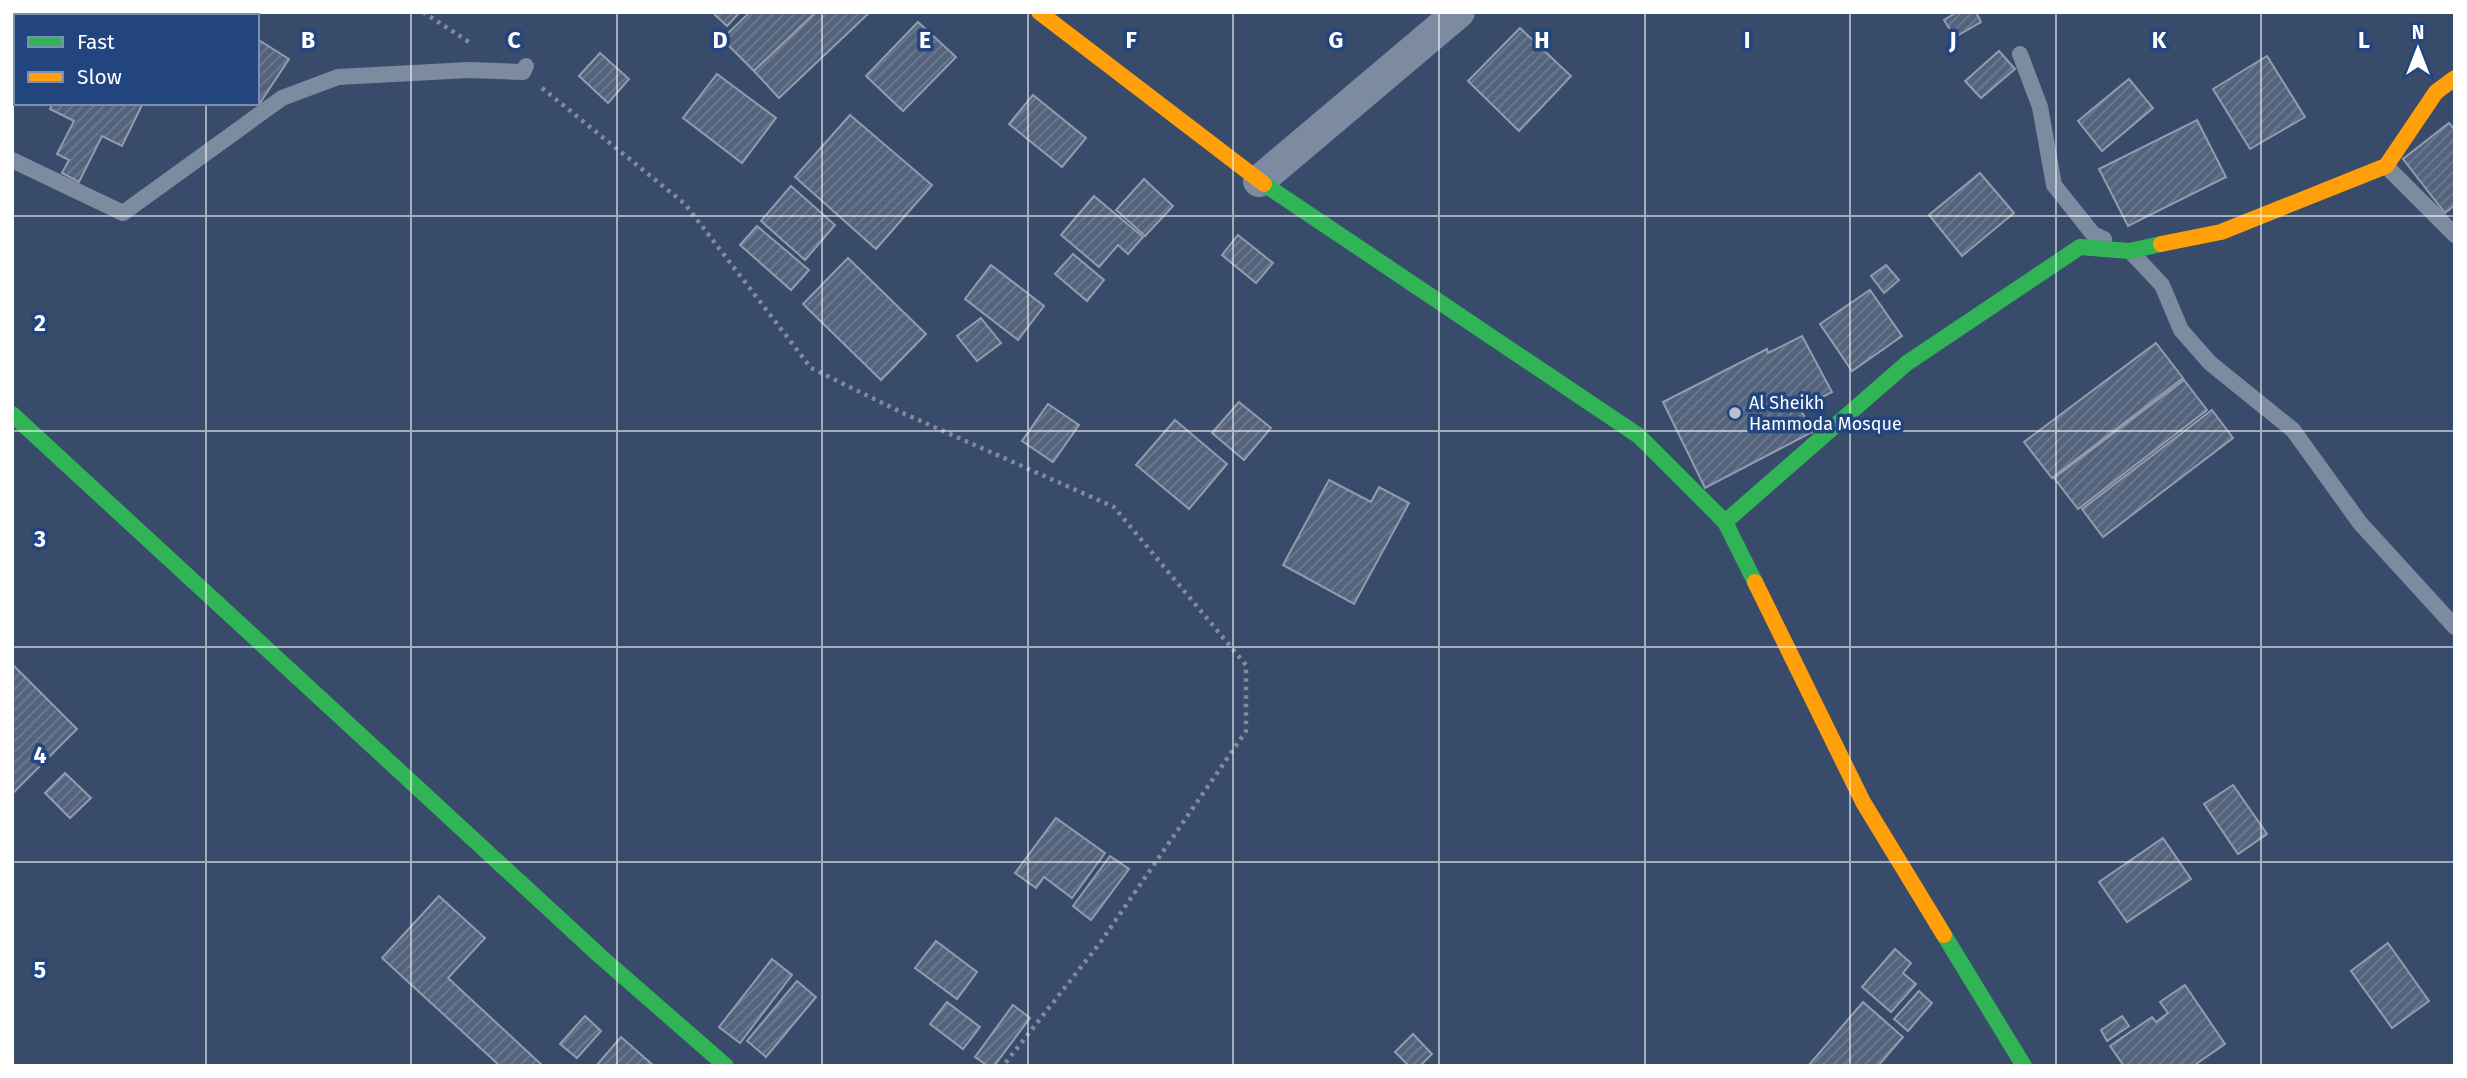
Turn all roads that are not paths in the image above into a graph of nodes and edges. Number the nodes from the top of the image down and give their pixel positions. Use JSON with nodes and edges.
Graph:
{"nodes":[{"id":1,"x":1039,"y":12,"type":"edge"},
{"id":2,"x":1459,"y":12,"type":"edge"},
{"id":3,"x":2020,"y":54,"type":"dead end"},
{"id":4,"x":525,"y":69,"type":"road end"},
{"id":5,"x":2455,"y":78,"type":"edge"},
{"id":6,"x":12,"y":159,"type":"edge"},
{"id":7,"x":2386,"y":166,"type":"junction"},
{"id":8,"x":1259,"y":181,"type":"junction"},
{"id":9,"x":2455,"y":235,"type":"edge"},
{"id":10,"x":2129,"y":251,"type":"junction"},
{"id":11,"x":12,"y":414,"type":"edge"},
{"id":12,"x":1725,"y":522,"type":"junction"},
{"id":13,"x":2455,"y":626,"type":"edge"},
{"id":14,"x":726,"y":1066,"type":"edge"},
{"id":15,"x":2024,"y":1066,"type":"edge"}],
"edges":[{"from":1,"to":8,"type":"street"},
{"from":2,"to":8,"type":"street"},
{"from":3,"to":10,"type":"lane"},
{"from":4,"to":6,"type":"lane"},
{"from":5,"to":7,"type":"street"},
{"from":7,"to":9,"type":"lane"},
{"from":7,"to":10,"type":"street"},
{"from":8,"to":12,"type":"street"},
{"from":10,"to":12,"type":"street"},
{"from":10,"to":13,"type":"lane"},
{"from":11,"to":14,"type":"street"},
{"from":12,"to":15,"type":"street"}]}
